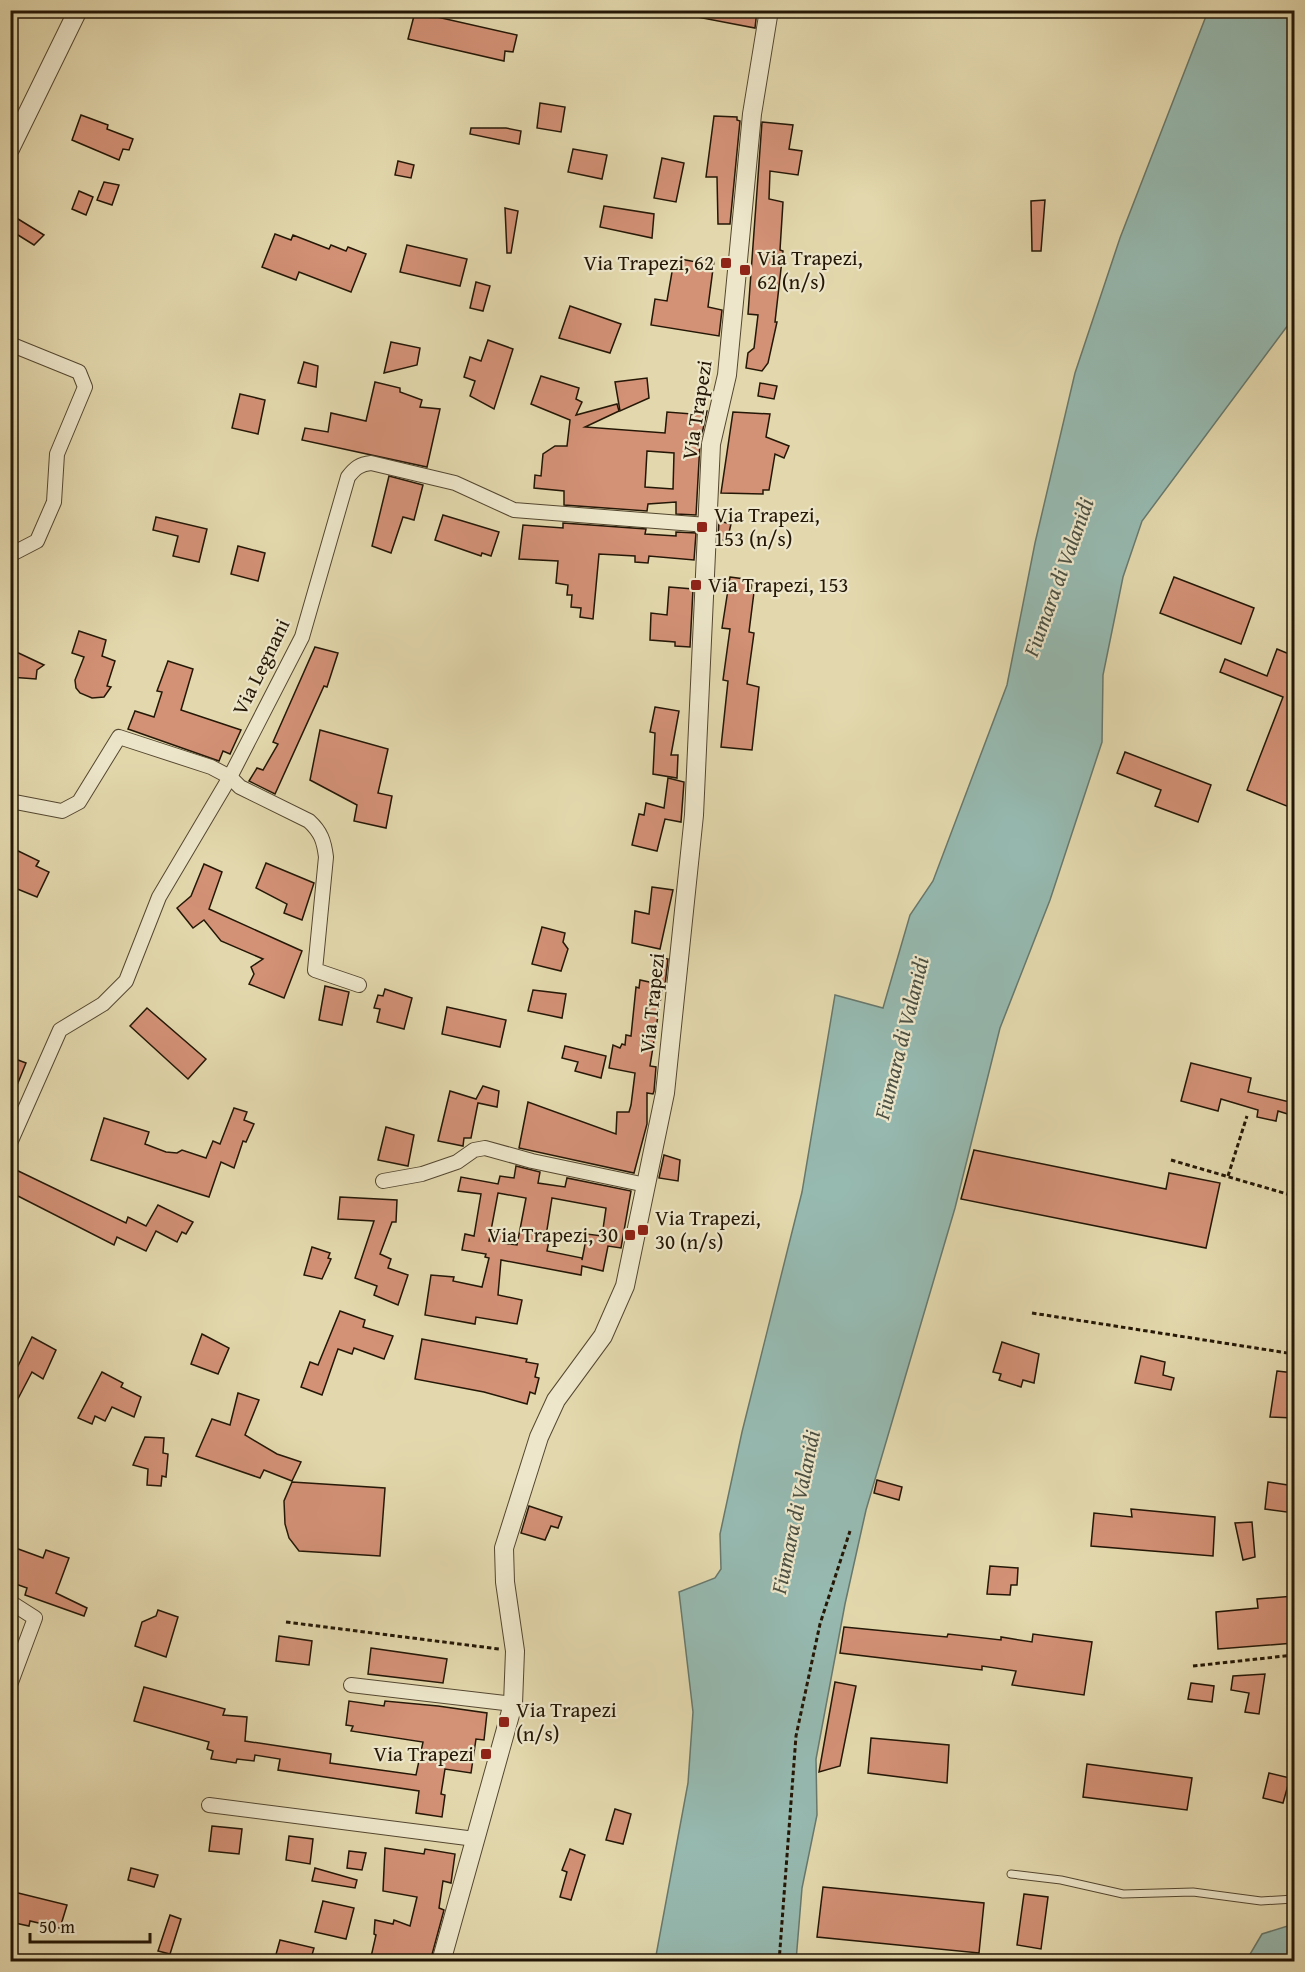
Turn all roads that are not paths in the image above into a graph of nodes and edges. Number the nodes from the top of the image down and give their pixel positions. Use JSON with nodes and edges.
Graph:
{"nodes":[{"id":1,"x":78,"y":10,"type":"edge"},
{"id":2,"x":769,"y":10,"type":"edge"},
{"id":3,"x":10,"y":149,"type":"edge"},
{"id":4,"x":10,"y":344,"type":"edge"},
{"id":5,"x":707,"y":525,"type":"junction"},
{"id":6,"x":10,"y":555,"type":"edge"},
{"id":7,"x":230,"y":777,"type":"junction"},
{"id":8,"x":10,"y":801,"type":"edge"},
{"id":9,"x":359,"y":985,"type":"dead end"},
{"id":10,"x":16,"y":1118,"type":"edge"},
{"id":11,"x":10,"y":1143,"type":"edge"},
{"id":12,"x":383,"y":1181,"type":"dead end"},
{"id":13,"x":646,"y":1185,"type":"junction"},
{"id":14,"x":10,"y":1602,"type":"edge"},
{"id":15,"x":10,"y":1685,"type":"edge"},
{"id":16,"x":351,"y":1685,"type":"dead end"},
{"id":17,"x":513,"y":1704,"type":"junction"},
{"id":18,"x":209,"y":1805,"type":"dead end"},
{"id":19,"x":475,"y":1839,"type":"junction"},
{"id":20,"x":1011,"y":1874,"type":"dead end"},
{"id":21,"x":1294,"y":1899,"type":"edge"},
{"id":22,"x":441,"y":1962,"type":"edge"}],
"edges":[{"from":1,"to":3,"type":"street"},
{"from":2,"to":5,"type":"street","name":"Via Trapezi"},
{"from":4,"to":6,"type":"street"},
{"from":5,"to":7,"type":"street","name":"Via Legnani"},
{"from":5,"to":13,"type":"street","name":"Via Trapezi"},
{"from":7,"to":8,"type":"street"},
{"from":7,"to":9,"type":"street"},
{"from":7,"to":10,"type":"street","name":"Via Legnani"},
{"from":10,"to":11,"type":"street","name":"Via Legnani"},
{"from":12,"to":13,"type":"street"},
{"from":13,"to":17,"type":"street","name":"Via Trapezi"},
{"from":14,"to":15,"type":"street"},
{"from":16,"to":17,"type":"street"},
{"from":17,"to":19,"type":"street","name":"Via Trapezi"},
{"from":18,"to":19,"type":"street"},
{"from":19,"to":22,"type":"street","name":"Via Trapezi"},
{"from":20,"to":21,"type":"lane"}]}
